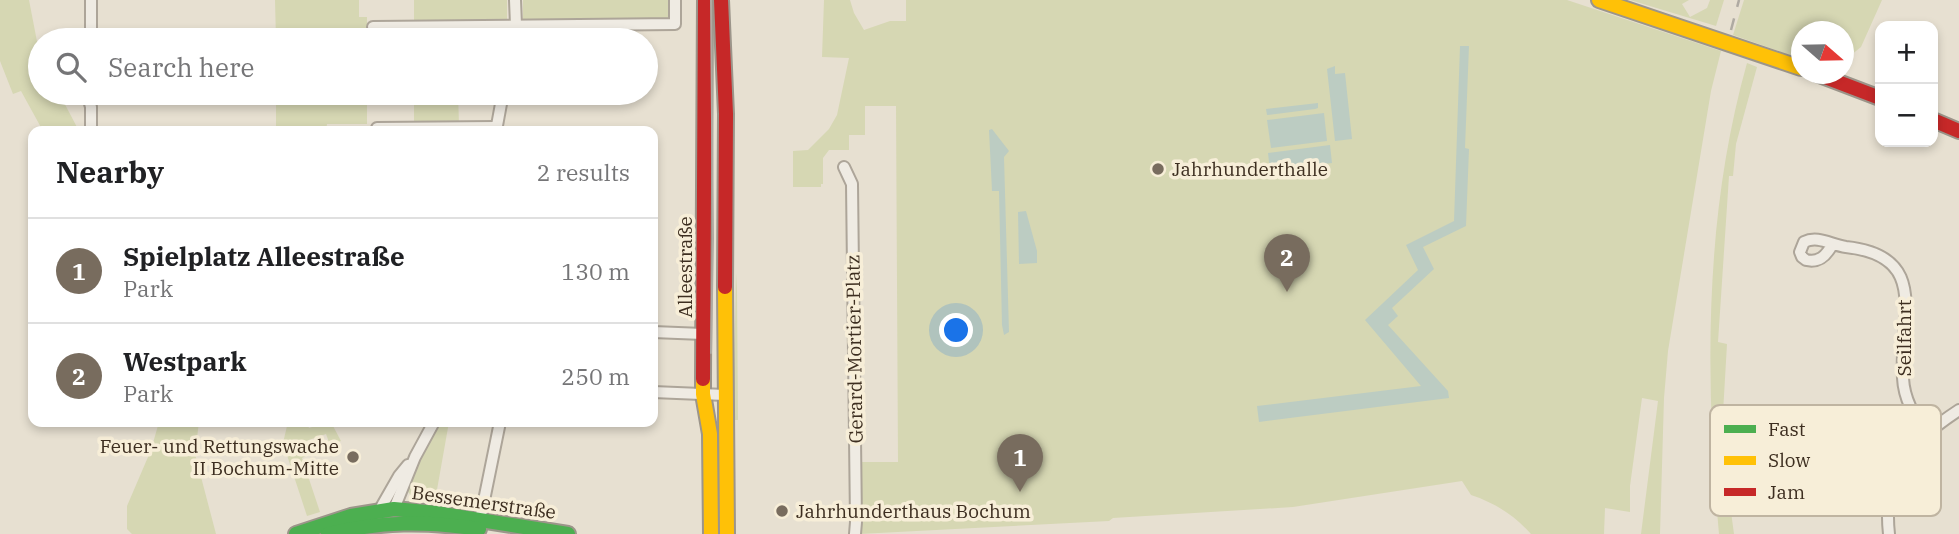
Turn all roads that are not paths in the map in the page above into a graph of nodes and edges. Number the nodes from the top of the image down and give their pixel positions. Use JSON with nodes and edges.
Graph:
{"nodes":[{"id":1,"x":91,"y":0,"type":"edge"},
{"id":2,"x":515,"y":0,"type":"edge"},
{"id":3,"x":675,"y":0,"type":"edge"},
{"id":4,"x":705,"y":0,"type":"edge"},
{"id":5,"x":721,"y":0,"type":"edge"},
{"id":6,"x":1599,"y":0,"type":"edge"},
{"id":7,"x":516,"y":25,"type":"junction"},
{"id":8,"x":373,"y":27,"type":"dead end"},
{"id":9,"x":91,"y":28,"type":"edge"},
{"id":10,"x":515,"y":28,"type":"edge"},
{"id":11,"x":1791,"y":65,"type":"edge"},
{"id":12,"x":1844,"y":84,"type":"edge"},
{"id":13,"x":1875,"y":95,"type":"edge"},
{"id":14,"x":90,"y":105,"type":"edge"},
{"id":15,"x":501,"y":105,"type":"edge"},
{"id":16,"x":1938,"y":122,"type":"edge"},
{"id":17,"x":91,"y":126,"type":"edge"},
{"id":18,"x":497,"y":126,"type":"edge"},
{"id":19,"x":1959,"y":131,"type":"edge"},
{"id":20,"x":844,"y":167,"type":"dead end"},
{"id":21,"x":1832,"y":246,"type":"dead end"},
{"id":22,"x":658,"y":332,"type":"edge"},
{"id":23,"x":703,"y":334,"type":"junction"},
{"id":24,"x":658,"y":392,"type":"edge"},
{"id":25,"x":704,"y":394,"type":"junction"},
{"id":26,"x":725,"y":395,"type":"junction"},
{"id":27,"x":1910,"y":405,"type":"edge"},
{"id":28,"x":1959,"y":410,"type":"edge"},
{"id":29,"x":1941,"y":423,"type":"edge"},
{"id":30,"x":431,"y":427,"type":"edge"},
{"id":31,"x":499,"y":427,"type":"edge"},
{"id":32,"x":1888,"y":516,"type":"edge"},
{"id":33,"x":381,"y":522,"type":"edge"},
{"id":34,"x":472,"y":527,"type":"edge"},
{"id":35,"x":296,"y":534,"type":"edge"},
{"id":36,"x":328,"y":534,"type":"edge"},
{"id":37,"x":508,"y":534,"type":"edge"},
{"id":38,"x":568,"y":534,"type":"edge"},
{"id":39,"x":711,"y":534,"type":"edge"},
{"id":40,"x":726,"y":534,"type":"edge"},
{"id":41,"x":855,"y":534,"type":"edge"},
{"id":42,"x":1889,"y":534,"type":"edge"}],
"edges":[{"from":1,"to":9,"type":"street"},
{"from":2,"to":7,"type":"street"},
{"from":3,"to":7,"type":"street"},
{"from":4,"to":23,"type":"main road","name":"Alleestraße"},
{"from":5,"to":26,"type":"main road","name":"Alleestraße"},
{"from":6,"to":11,"type":"main road"},
{"from":7,"to":8,"type":"street"},
{"from":7,"to":10,"type":"street"},
{"from":12,"to":13,"type":"main road"},
{"from":14,"to":17,"type":"street"},
{"from":15,"to":18,"type":"street"},
{"from":16,"to":19,"type":"main road"},
{"from":20,"to":41,"type":"street","name":"Gerard-Mortier-Platz"},
{"from":21,"to":27,"type":"street","name":"Seilfahrt"},
{"from":22,"to":23,"type":"street"},
{"from":23,"to":25,"type":"main road","name":"Alleestraße"},
{"from":24,"to":25,"type":"street"},
{"from":25,"to":26,"type":"street"},
{"from":25,"to":39,"type":"main road","name":"Alleestraße"},
{"from":26,"to":40,"type":"main road","name":"Alleestraße"},
{"from":28,"to":29,"type":"street"},
{"from":30,"to":33,"type":"street"},
{"from":31,"to":34,"type":"street"},
{"from":32,"to":42,"type":"street"},
{"from":33,"to":34,"type":"main road","name":"Bessemerstraße"},
{"from":33,"to":35,"type":"main road","name":"Bessemerstraße"},
{"from":33,"to":36,"type":"main road","name":"Bessemerstraße"},
{"from":34,"to":37,"type":"main road","name":"Bessemerstraße"},
{"from":34,"to":38,"type":"main road","name":"Bessemerstraße"}]}
